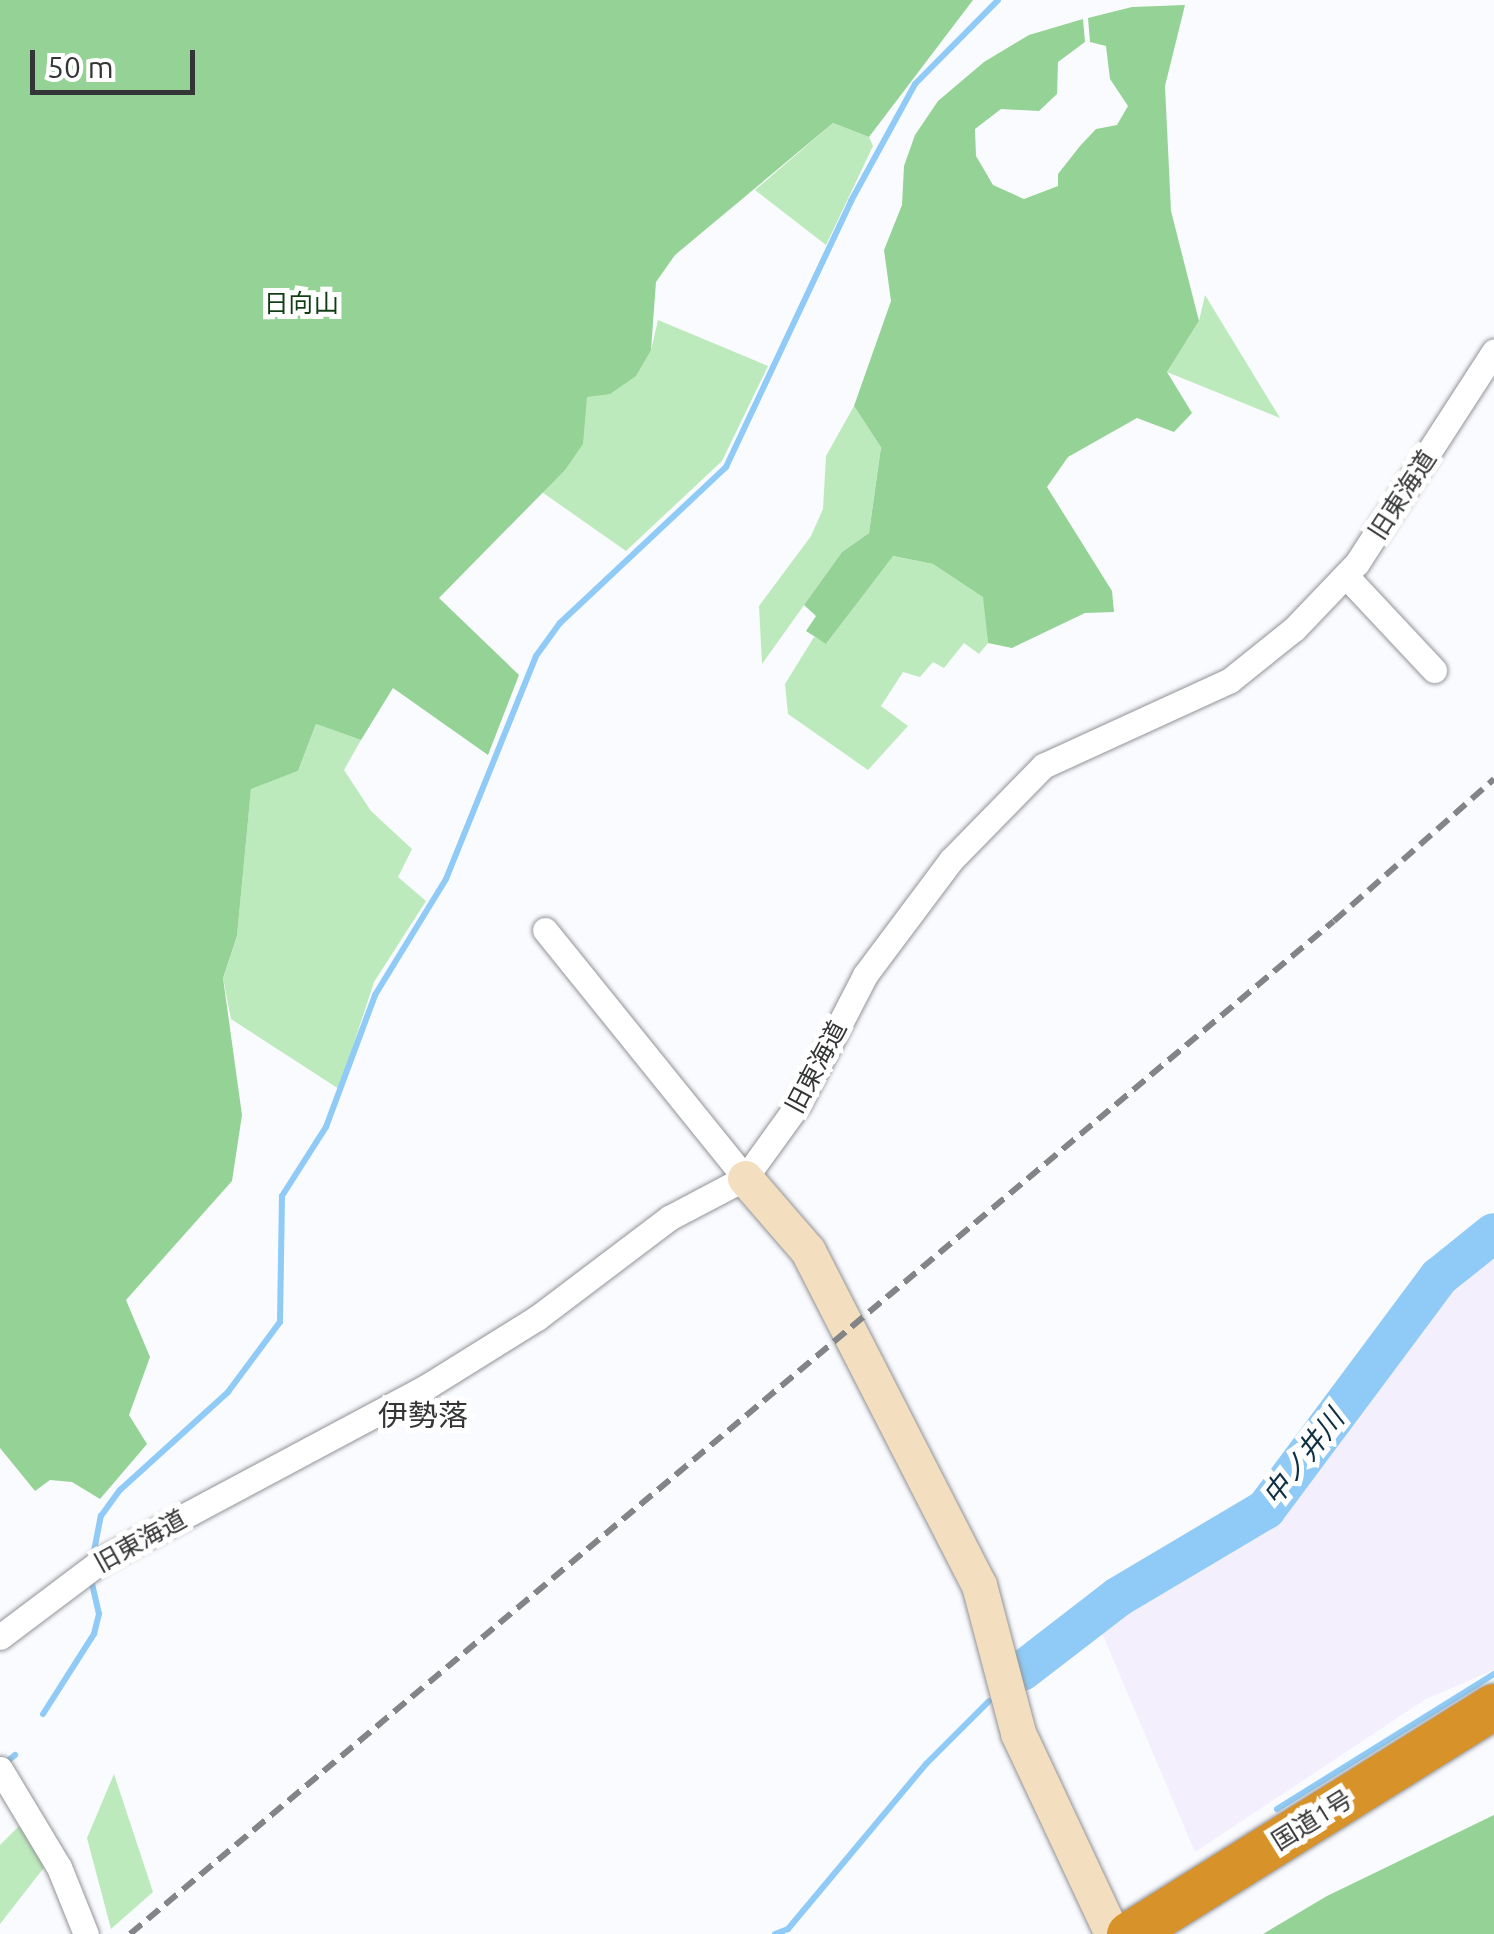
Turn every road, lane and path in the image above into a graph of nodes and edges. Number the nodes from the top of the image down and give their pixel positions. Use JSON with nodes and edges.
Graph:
{"nodes":[{"id":1,"x":1494,"y":351,"type":"edge"},
{"id":2,"x":1346,"y":576,"type":"junction"},
{"id":3,"x":1434,"y":670,"type":"dead end"},
{"id":4,"x":544,"y":930,"type":"dead end"},
{"id":5,"x":746,"y":1178,"type":"junction"},
{"id":6,"x":0,"y":1637,"type":"edge"},
{"id":7,"x":1494,"y":1706,"type":"edge"},
{"id":8,"x":0,"y":1769,"type":"edge"},
{"id":9,"x":86,"y":1934,"type":"edge"},
{"id":10,"x":1112,"y":1934,"type":"edge"},
{"id":11,"x":1129,"y":1934,"type":"edge"}],
"edges":[{"from":1,"to":2,"type":"street","name":"旧東海道"},
{"from":2,"to":3,"type":"street"},
{"from":2,"to":5,"type":"street","name":"旧東海道"},
{"from":4,"to":5,"type":"street"},
{"from":5,"to":6,"type":"street","name":"旧東海道"},
{"from":5,"to":10,"type":"street"},
{"from":7,"to":11,"type":"highway","name":"国道1号"},
{"from":8,"to":9,"type":"street"}]}
